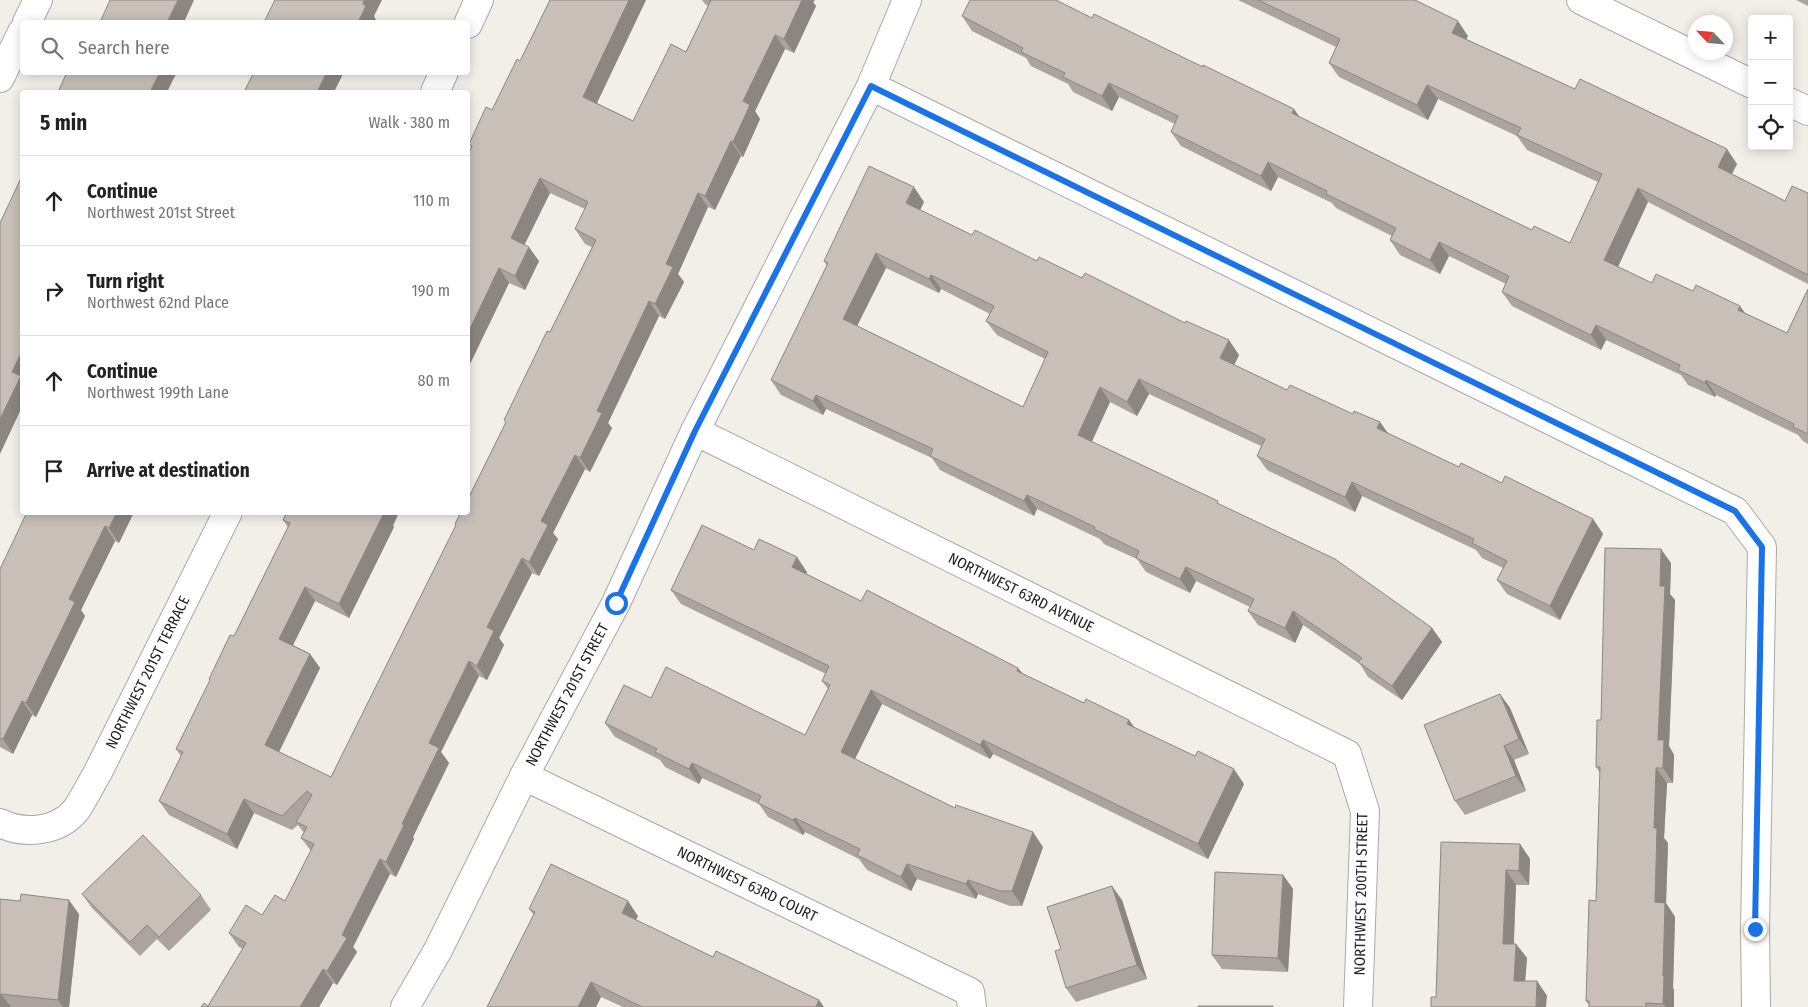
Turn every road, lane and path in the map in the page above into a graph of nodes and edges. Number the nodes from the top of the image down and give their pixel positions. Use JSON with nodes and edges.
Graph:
{"nodes":[{"id":1,"x":38,"y":0,"type":"edge"},
{"id":2,"x":479,"y":0,"type":"edge"},
{"id":3,"x":908,"y":0,"type":"edge"},
{"id":4,"x":1581,"y":0,"type":"edge"},
{"id":5,"x":28,"y":20,"type":"edge"},
{"id":6,"x":470,"y":20,"type":"edge"},
{"id":7,"x":20,"y":36,"type":"edge"},
{"id":8,"x":443,"y":75,"type":"edge"},
{"id":9,"x":0,"y":78,"type":"edge"},
{"id":10,"x":1748,"y":82,"type":"edge"},
{"id":11,"x":871,"y":86,"type":"junction"},
{"id":12,"x":436,"y":90,"type":"edge"},
{"id":13,"x":1793,"y":104,"type":"edge"},
{"id":14,"x":1808,"y":111,"type":"edge"},
{"id":15,"x":695,"y":431,"type":"junction"},
{"id":16,"x":226,"y":515,"type":"edge"},
{"id":17,"x":1347,"y":754,"type":"joint"},
{"id":18,"x":524,"y":776,"type":"junction"},
{"id":19,"x":0,"y":823,"type":"edge"},
{"id":20,"x":971,"y":1000,"type":"edge"},
{"id":21,"x":404,"y":1007,"type":"edge"},
{"id":22,"x":1358,"y":1007,"type":"edge"},
{"id":23,"x":1756,"y":1007,"type":"edge"}],
"edges":[{"from":1,"to":5,"type":"street"},
{"from":2,"to":6,"type":"street"},
{"from":3,"to":11,"type":"street","name":"NORTHWEST 201ST STREET"},
{"from":4,"to":10,"type":"street"},
{"from":7,"to":9,"type":"street"},
{"from":8,"to":12,"type":"street"},
{"from":11,"to":15,"type":"street","name":"NORTHWEST 201ST STREET"},
{"from":11,"to":23,"type":"street"},
{"from":13,"to":14,"type":"street"},
{"from":15,"to":17,"type":"street","name":"NORTHWEST 63RD AVENUE"},
{"from":15,"to":18,"type":"street","name":"NORTHWEST 201ST STREET"},
{"from":16,"to":19,"type":"street","name":"NORTHWEST 201ST TERRACE"},
{"from":17,"to":22,"type":"street","name":"NORTHWEST 200TH STREET"},
{"from":18,"to":20,"type":"street","name":"NORTHWEST 63RD COURT"},
{"from":18,"to":21,"type":"street","name":"NORTHWEST 201ST STREET"}]}
